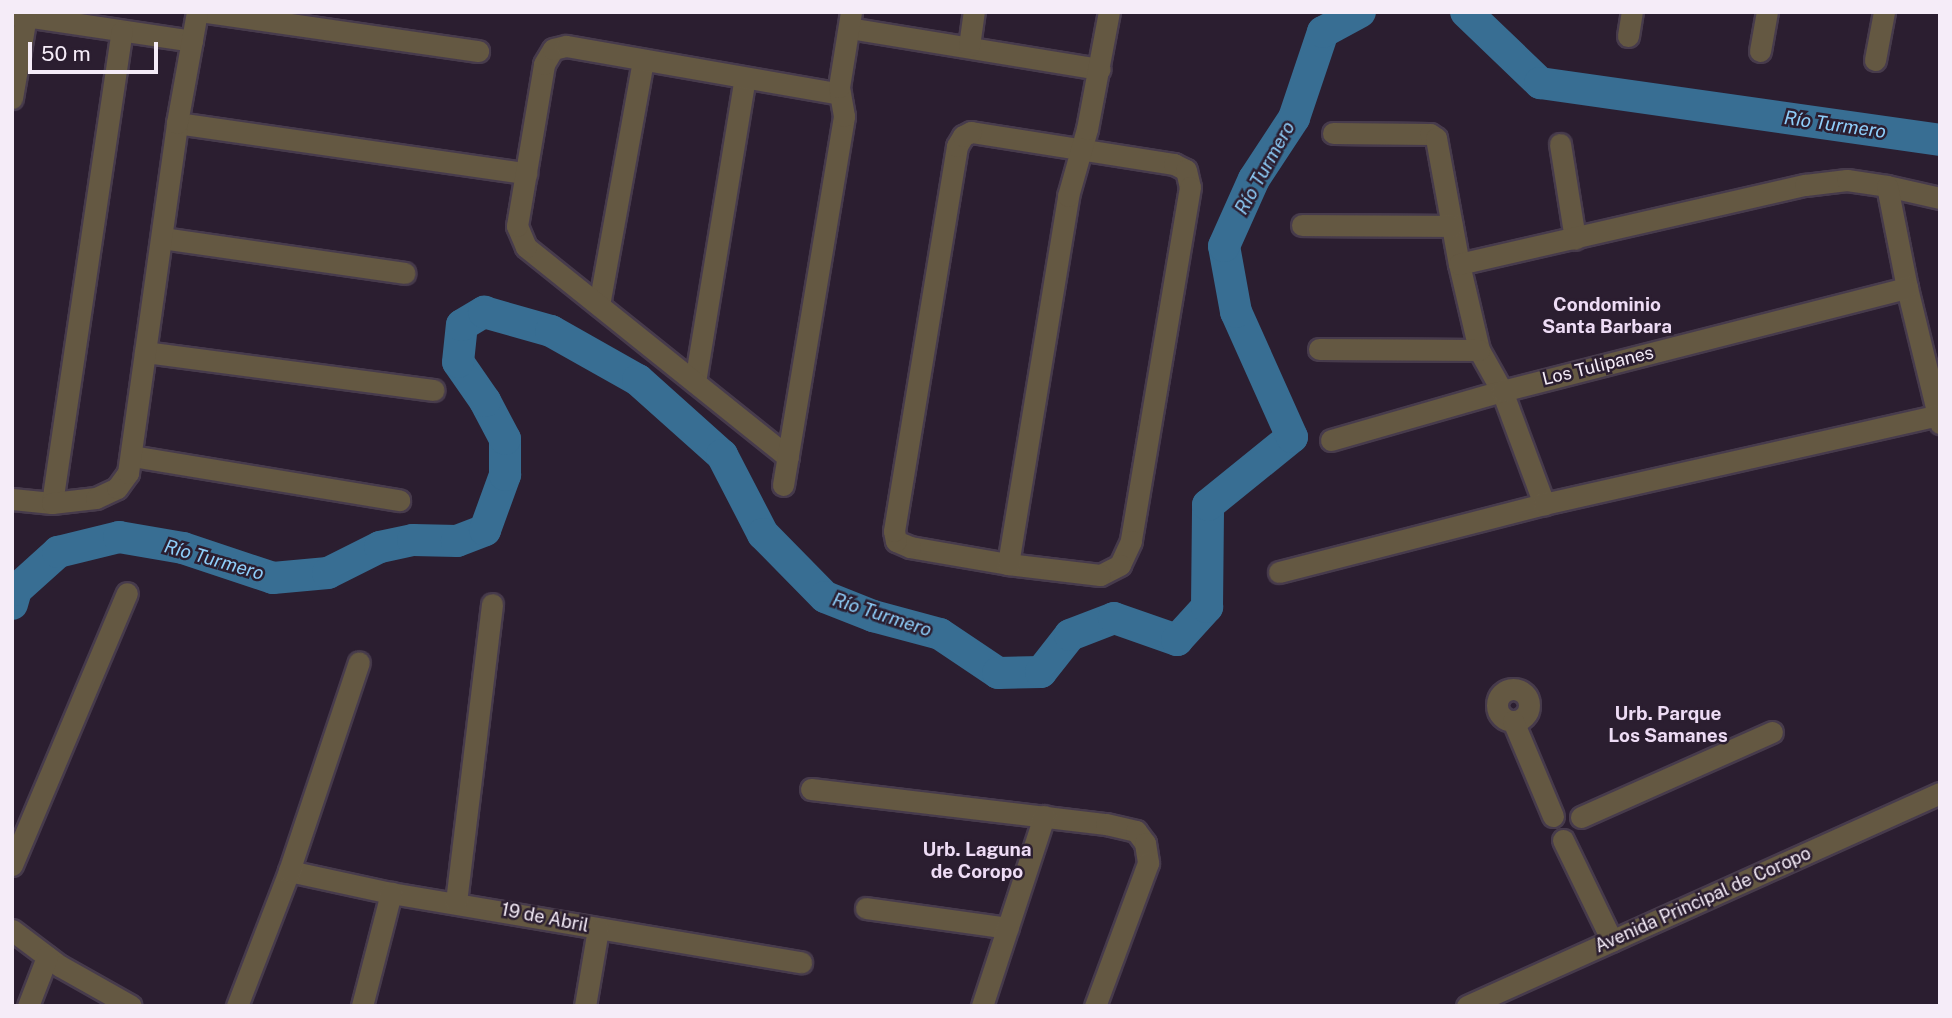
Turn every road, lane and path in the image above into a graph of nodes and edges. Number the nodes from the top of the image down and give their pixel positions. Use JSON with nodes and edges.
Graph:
{"nodes":[{"id":1,"x":197,"y":12,"type":"edge"},
{"id":2,"x":207,"y":12,"type":"edge"},
{"id":3,"x":974,"y":12,"type":"edge"},
{"id":4,"x":1109,"y":12,"type":"edge"},
{"id":5,"x":1632,"y":12,"type":"edge"},
{"id":6,"x":1766,"y":12,"type":"edge"},
{"id":7,"x":1884,"y":12,"type":"edge"},
{"id":8,"x":19,"y":15,"type":"edge"},
{"id":9,"x":850,"y":20,"type":"edge"},
{"id":10,"x":122,"y":31,"type":"junction"},
{"id":11,"x":1628,"y":36,"type":"dead end"},
{"id":12,"x":192,"y":41,"type":"junction"},
{"id":13,"x":968,"y":46,"type":"junction"},
{"id":14,"x":478,"y":51,"type":"dead end"},
{"id":15,"x":1760,"y":51,"type":"dead end"},
{"id":16,"x":643,"y":60,"type":"junction"},
{"id":17,"x":1875,"y":60,"type":"dead end"},
{"id":18,"x":1100,"y":69,"type":"junction"},
{"id":19,"x":745,"y":78,"type":"junction"},
{"id":20,"x":840,"y":94,"type":"junction"},
{"id":21,"x":12,"y":98,"type":"edge"},
{"id":22,"x":177,"y":123,"type":"junction"},
{"id":23,"x":1333,"y":133,"type":"dead end"},
{"id":24,"x":1560,"y":144,"type":"dead end"},
{"id":25,"x":1082,"y":150,"type":"junction"},
{"id":26,"x":526,"y":173,"type":"junction"},
{"id":27,"x":1887,"y":187,"type":"junction"},
{"id":28,"x":1940,"y":198,"type":"edge"},
{"id":29,"x":1302,"y":225,"type":"dead end"},
{"id":30,"x":1452,"y":226,"type":"junction"},
{"id":31,"x":162,"y":237,"type":"junction"},
{"id":32,"x":1575,"y":239,"type":"junction"},
{"id":33,"x":1459,"y":264,"type":"junction"},
{"id":34,"x":404,"y":273,"type":"dead end"},
{"id":35,"x":1907,"y":288,"type":"junction"},
{"id":36,"x":599,"y":305,"type":"junction"},
{"id":37,"x":1319,"y":349,"type":"dead end"},
{"id":38,"x":1479,"y":350,"type":"junction"},
{"id":39,"x":145,"y":352,"type":"junction"},
{"id":40,"x":695,"y":382,"type":"junction"},
{"id":41,"x":433,"y":390,"type":"dead end"},
{"id":42,"x":1502,"y":391,"type":"junction"},
{"id":43,"x":1939,"y":419,"type":"edge"},
{"id":44,"x":1331,"y":440,"type":"dead end"},
{"id":45,"x":132,"y":456,"type":"junction"},
{"id":46,"x":788,"y":457,"type":"junction"},
{"id":47,"x":783,"y":485,"type":"dead end"},
{"id":48,"x":12,"y":499,"type":"edge"},
{"id":49,"x":399,"y":500,"type":"dead end"},
{"id":50,"x":52,"y":503,"type":"junction"},
{"id":51,"x":1544,"y":503,"type":"junction"},
{"id":52,"x":1008,"y":564,"type":"junction"},
{"id":53,"x":1279,"y":572,"type":"dead end"},
{"id":54,"x":127,"y":593,"type":"dead end"},
{"id":55,"x":492,"y":604,"type":"dead end"},
{"id":56,"x":359,"y":662,"type":"dead end"},
{"id":57,"x":1519,"y":719,"type":"dead end"},
{"id":58,"x":1772,"y":732,"type":"dead end"},
{"id":59,"x":811,"y":789,"type":"dead end"},
{"id":60,"x":1940,"y":793,"type":"edge"},
{"id":61,"x":1044,"y":816,"type":"junction"},
{"id":62,"x":1568,"y":824,"type":"junction"},
{"id":63,"x":12,"y":864,"type":"edge"},
{"id":64,"x":289,"y":872,"type":"junction"},
{"id":65,"x":391,"y":893,"type":"junction"},
{"id":66,"x":456,"y":902,"type":"junction"},
{"id":67,"x":866,"y":908,"type":"dead end"},
{"id":68,"x":1008,"y":928,"type":"junction"},
{"id":69,"x":598,"y":929,"type":"junction"},
{"id":70,"x":12,"y":930,"type":"edge"},
{"id":71,"x":1617,"y":939,"type":"junction"},
{"id":72,"x":47,"y":957,"type":"junction"},
{"id":73,"x":801,"y":962,"type":"dead end"},
{"id":74,"x":28,"y":1006,"type":"edge"},
{"id":75,"x":131,"y":1006,"type":"edge"},
{"id":76,"x":237,"y":1006,"type":"edge"},
{"id":77,"x":362,"y":1006,"type":"edge"},
{"id":78,"x":585,"y":1006,"type":"edge"},
{"id":79,"x":982,"y":1006,"type":"edge"},
{"id":80,"x":1096,"y":1006,"type":"edge"},
{"id":81,"x":1466,"y":1006,"type":"edge"}],
"edges":[{"from":1,"to":12,"type":"street"},
{"from":2,"to":14,"type":"street"},
{"from":3,"to":13,"type":"street"},
{"from":4,"to":18,"type":"street"},
{"from":5,"to":11,"type":"street"},
{"from":6,"to":15,"type":"street"},
{"from":7,"to":17,"type":"street"},
{"from":8,"to":10,"type":"street"},
{"from":8,"to":21,"type":"street"},
{"from":9,"to":13,"type":"street"},
{"from":9,"to":20,"type":"street"},
{"from":10,"to":12,"type":"street"},
{"from":10,"to":50,"type":"street"},
{"from":12,"to":22,"type":"street"},
{"from":13,"to":18,"type":"street"},
{"from":16,"to":19,"type":"street"},
{"from":16,"to":26,"type":"street"},
{"from":16,"to":36,"type":"street"},
{"from":18,"to":25,"type":"street"},
{"from":19,"to":20,"type":"street"},
{"from":19,"to":40,"type":"street"},
{"from":20,"to":46,"type":"street"},
{"from":22,"to":26,"type":"street"},
{"from":22,"to":31,"type":"street"},
{"from":23,"to":30,"type":"street"},
{"from":24,"to":32,"type":"street"},
{"from":25,"to":52,"type":"street"},
{"from":25,"to":52,"type":"street"},
{"from":25,"to":52,"type":"street"},
{"from":26,"to":36,"type":"street"},
{"from":27,"to":28,"type":"street"},
{"from":27,"to":32,"type":"street"},
{"from":27,"to":35,"type":"street"},
{"from":29,"to":30,"type":"street"},
{"from":30,"to":33,"type":"street"},
{"from":31,"to":34,"type":"street"},
{"from":31,"to":39,"type":"street"},
{"from":32,"to":33,"type":"street"},
{"from":33,"to":38,"type":"street"},
{"from":35,"to":42,"type":"street","name":"Los Tulipanes"},
{"from":35,"to":43,"type":"street"},
{"from":36,"to":40,"type":"street"},
{"from":37,"to":38,"type":"street"},
{"from":38,"to":42,"type":"street"},
{"from":39,"to":41,"type":"street"},
{"from":39,"to":45,"type":"street"},
{"from":40,"to":46,"type":"street"},
{"from":42,"to":44,"type":"street","name":"Los Tulipanes"},
{"from":42,"to":51,"type":"street"},
{"from":43,"to":51,"type":"street"},
{"from":45,"to":49,"type":"street"},
{"from":45,"to":50,"type":"street"},
{"from":46,"to":47,"type":"street"},
{"from":48,"to":50,"type":"street"},
{"from":51,"to":53,"type":"street"},
{"from":54,"to":63,"type":"street"},
{"from":55,"to":66,"type":"street"},
{"from":56,"to":64,"type":"street"},
{"from":57,"to":62,"type":"street"},
{"from":58,"to":62,"type":"street"},
{"from":59,"to":61,"type":"street"},
{"from":60,"to":71,"type":"street","name":"Avenida Principal de Coropo"},
{"from":61,"to":68,"type":"street"},
{"from":61,"to":80,"type":"street"},
{"from":62,"to":71,"type":"street"},
{"from":64,"to":65,"type":"street","name":"19 de Abril"},
{"from":64,"to":76,"type":"street"},
{"from":65,"to":66,"type":"street","name":"19 de Abril"},
{"from":65,"to":77,"type":"street"},
{"from":66,"to":69,"type":"street","name":"19 de Abril"},
{"from":67,"to":68,"type":"street"},
{"from":68,"to":79,"type":"street"},
{"from":69,"to":73,"type":"street","name":"19 de Abril"},
{"from":69,"to":78,"type":"street"},
{"from":70,"to":72,"type":"street"},
{"from":71,"to":81,"type":"street","name":"Avenida Principal de Coropo"},
{"from":72,"to":74,"type":"street"},
{"from":72,"to":75,"type":"street"}]}
